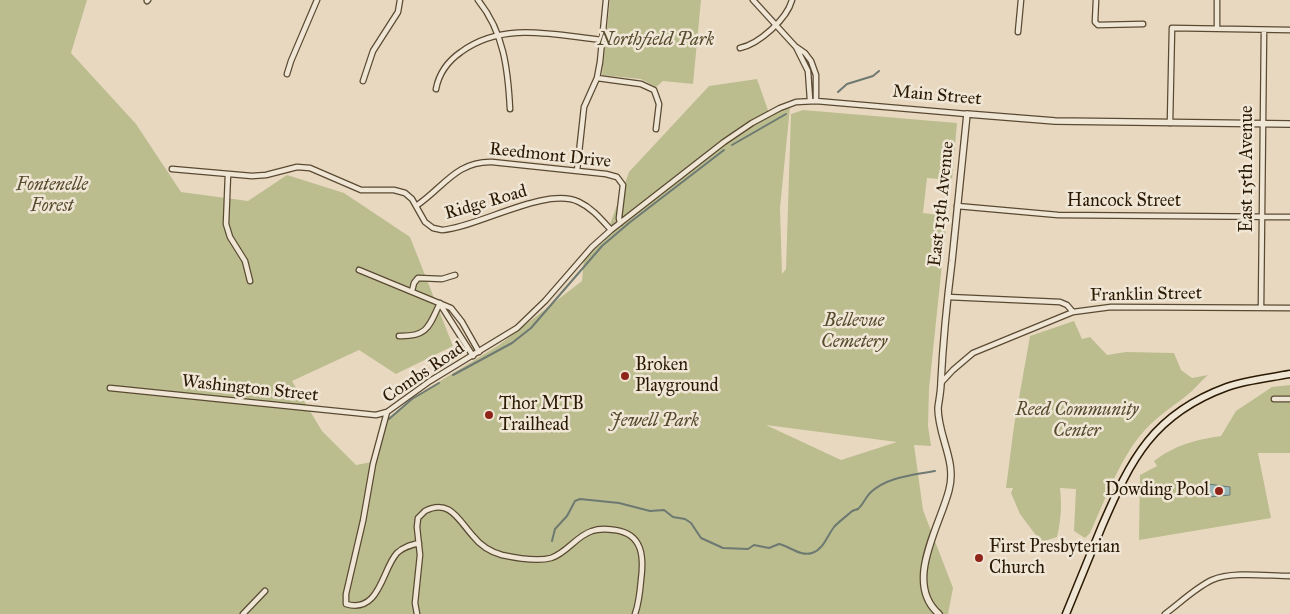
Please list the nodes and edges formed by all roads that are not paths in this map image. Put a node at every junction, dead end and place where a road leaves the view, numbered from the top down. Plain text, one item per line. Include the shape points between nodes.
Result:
1 (317, 0) edge
2 (394, 0) edge
3 (400, 0) edge
4 (478, 0) edge
5 (606, 0) edge
6 (753, 0) edge
7 (792, 0) edge
8 (1021, 0) edge
9 (1096, 0) edge
10 (1217, 0) edge
11 (1142, 24) dead end
12 (775, 25) junction
13 (1217, 28) junction
14 (1264, 30) junction
15 (1290, 30) edge
16 (1018, 32) dead end
17 (498, 34) junction
18 (602, 40) junction
19 (795, 46) junction
20 (740, 48) dead end
21 (287, 74) dead end
22 (597, 78) junction
23 (363, 81) dead end
24 (436, 89) dead end
25 (810, 100) junction
26 (816, 101) junction
27 (510, 109) dead end
28 (967, 114) junction
29 (1170, 122) junction
30 (1262, 123) junction
31 (1290, 124) edge
32 (656, 129) dead end
33 (172, 169) dead end
34 (577, 171) junction
35 (228, 174) junction
36 (416, 206) junction
37 (958, 206) junction
38 (1262, 216) junction
39 (1290, 217) edge
40 (620, 223) junction
41 (611, 230) junction
42 (359, 270) dead end
43 (455, 275) dead end
44 (250, 281) dead end
45 (412, 291) junction
46 (948, 297) junction
47 (440, 303) junction
48 (1261, 308) junction
49 (1290, 308) edge
50 (1073, 312) junction
51 (399, 336) dead end
52 (479, 352) junction
53 (473, 356) junction
54 (1290, 374) edge
55 (941, 383) junction
56 (110, 388) dead end
57 (1274, 399) dead end
58 (1290, 399) edge
59 (387, 412) junction
60 (419, 543) junction
61 (1290, 576) edge
62 (265, 591) dead end
63 (243, 614) edge
64 (417, 614) edge
65 (635, 614) edge
66 (939, 614) edge
67 (1066, 614) edge
68 (1165, 614) edge

1 - 21 street
2 - 3 street
3 - 23 street via 398,12 373,52
4 - 17 street
5 - 18 street
6 - 12 street
7 - 12 street via 787,12
8 - 16 street
9 - 11 street via 1095,22 1098,25
10 - 13 street
12 - 19 street
12 - 20 street via 756,42
13 - 14 street
13 - 29 street via 1172,28
14 - 15 street
14 - 30 street, East 15th Avenue
17 - 18 street via 530,32
17 - 24 street via 472,44 457,55 442,72
17 - 27 street via 507,65
18 - 22 street
19 - 25 street via 808,71
19 - 26 street via 805,53 814,68
22 - 32 street via 641,84 654,90 659,104
22 - 34 street via 584,107
25 - 26 street, Main Street
25 - 40 street, Main Street via 789,105 752,123
26 - 28 street, Main Street
28 - 29 street, Main Street via 1055,121
28 - 37 street, East 13th Avenue
29 - 30 street, Main Street
30 - 31 street, Main Street
30 - 38 street, East 15th Avenue
33 - 35 street, Ridge Road
34 - 36 street, Reedmont Drive via 476,162 459,170
34 - 40 street, Reedmont Drive via 620,179 623,188
35 - 36 street, Ridge Road via 258,176 290,168 310,168 361,190 405,193
35 - 44 street via 226,224 245,261
36 - 41 street, Ridge Road via 428,225 442,230 563,197 585,205
37 - 38 street, Hancock Street via 1058,215
37 - 46 street, East 13th Avenue
38 - 39 street, Hancock Street
38 - 48 street, East 15th Avenue
40 - 41 street, Combs Road
41 - 52 street, Combs Road via 526,320
42 - 45 street
43 - 45 street via 442,279 418,278
45 - 47 street
46 - 50 street, Franklin Street via 1060,302 1068,304
46 - 55 street, East 13th Avenue
47 - 51 street via 420,334
47 - 52 street via 456,313
47 - 53 street
48 - 49 street, Franklin Street
48 - 50 street, Franklin Street via 1111,307
50 - 55 street via 972,353
52 - 53 street, Combs Road
53 - 59 street, Combs Road
54 - 67 main road via 1240,383 1217,391 1186,407 1157,431 1124,477
55 - 66 street, East 13th Avenue via 938,407 951,465 951,480 925,562 923,579 926,597
56 - 59 street, Washington Street via 376,415
57 - 58 street
59 - 60 street, Combs Road via 373,464 346,604 358,605 373,598 397,553
60 - 64 street
60 - 65 street via 418,518 434,508 449,510 481,544 511,557 546,559 560,554 592,531 621,531 635,540 642,556 640,598
61 - 68 street via 1219,578 1205,584
62 - 63 street

